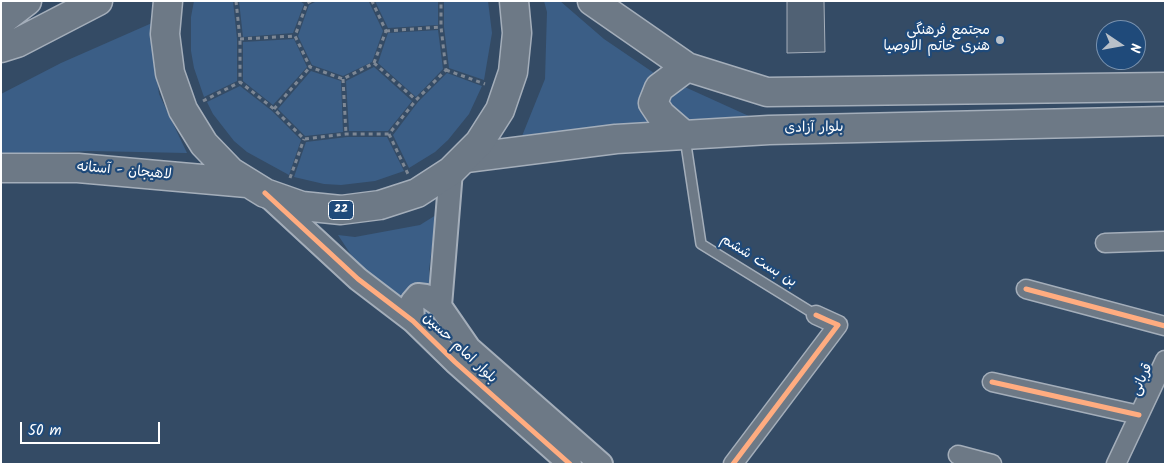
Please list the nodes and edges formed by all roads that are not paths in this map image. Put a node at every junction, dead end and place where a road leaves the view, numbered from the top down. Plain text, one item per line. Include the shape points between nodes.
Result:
1 (27, 1) edge
2 (98, 1) edge
3 (168, 1) edge
4 (514, 1) edge
5 (592, 1) edge
6 (1, 21) edge
7 (1, 48) edge
8 (687, 67) junction
9 (1165, 87) edge
10 (1165, 121) edge
11 (684, 135) junction
12 (458, 165) junction
13 (1, 168) edge
14 (278, 185) junction
15 (1165, 241) edge
16 (1105, 243) dead end
17 (1026, 289) dead end
18 (440, 306) junction
19 (816, 315) joint
20 (413, 322) junction
21 (1165, 326) edge
22 (1165, 360) edge
23 (992, 382) dead end
24 (1139, 415) junction
25 (958, 455) dead end
26 (570, 464) edge
27 (601, 464) edge
28 (733, 464) edge
29 (992, 464) edge
30 (1116, 464) edge

1 - 6 main road
2 - 7 main road
3 - 14 main road, 22 via 166,54 175,92 198,103 192,128 217,158
4 - 12 main road, 22 via 516,53 491,86 490,127
5 - 8 main road
8 - 9 main road via 766,92
8 - 11 main road via 659,88 653,103 661,115
10 - 11 main road, بلوار آزادی via 769,130
11 - 12 main road, بلوار آزادی via 616,139
11 - 19 lane, بن بست ششم via 701,244
12 - 14 main road, 22 via 410,177 380,206 321,209
12 - 18 street, بلوار امام حسین
13 - 14 main road, لاهیجان - آستانه / 22 via 78,168
14 - 20 street, بلوار امام حسین via 358,279
15 - 16 street
17 - 21 street
18 - 20 street via 426,296 418,296 412,302
18 - 27 street, بلوار امام حسین via 469,348
19 - 28 street via 838,325
20 - 26 street, بلوار امام حسین
22 - 24 street, قربانی
23 - 24 street
24 - 30 street, قربانی
25 - 29 street

